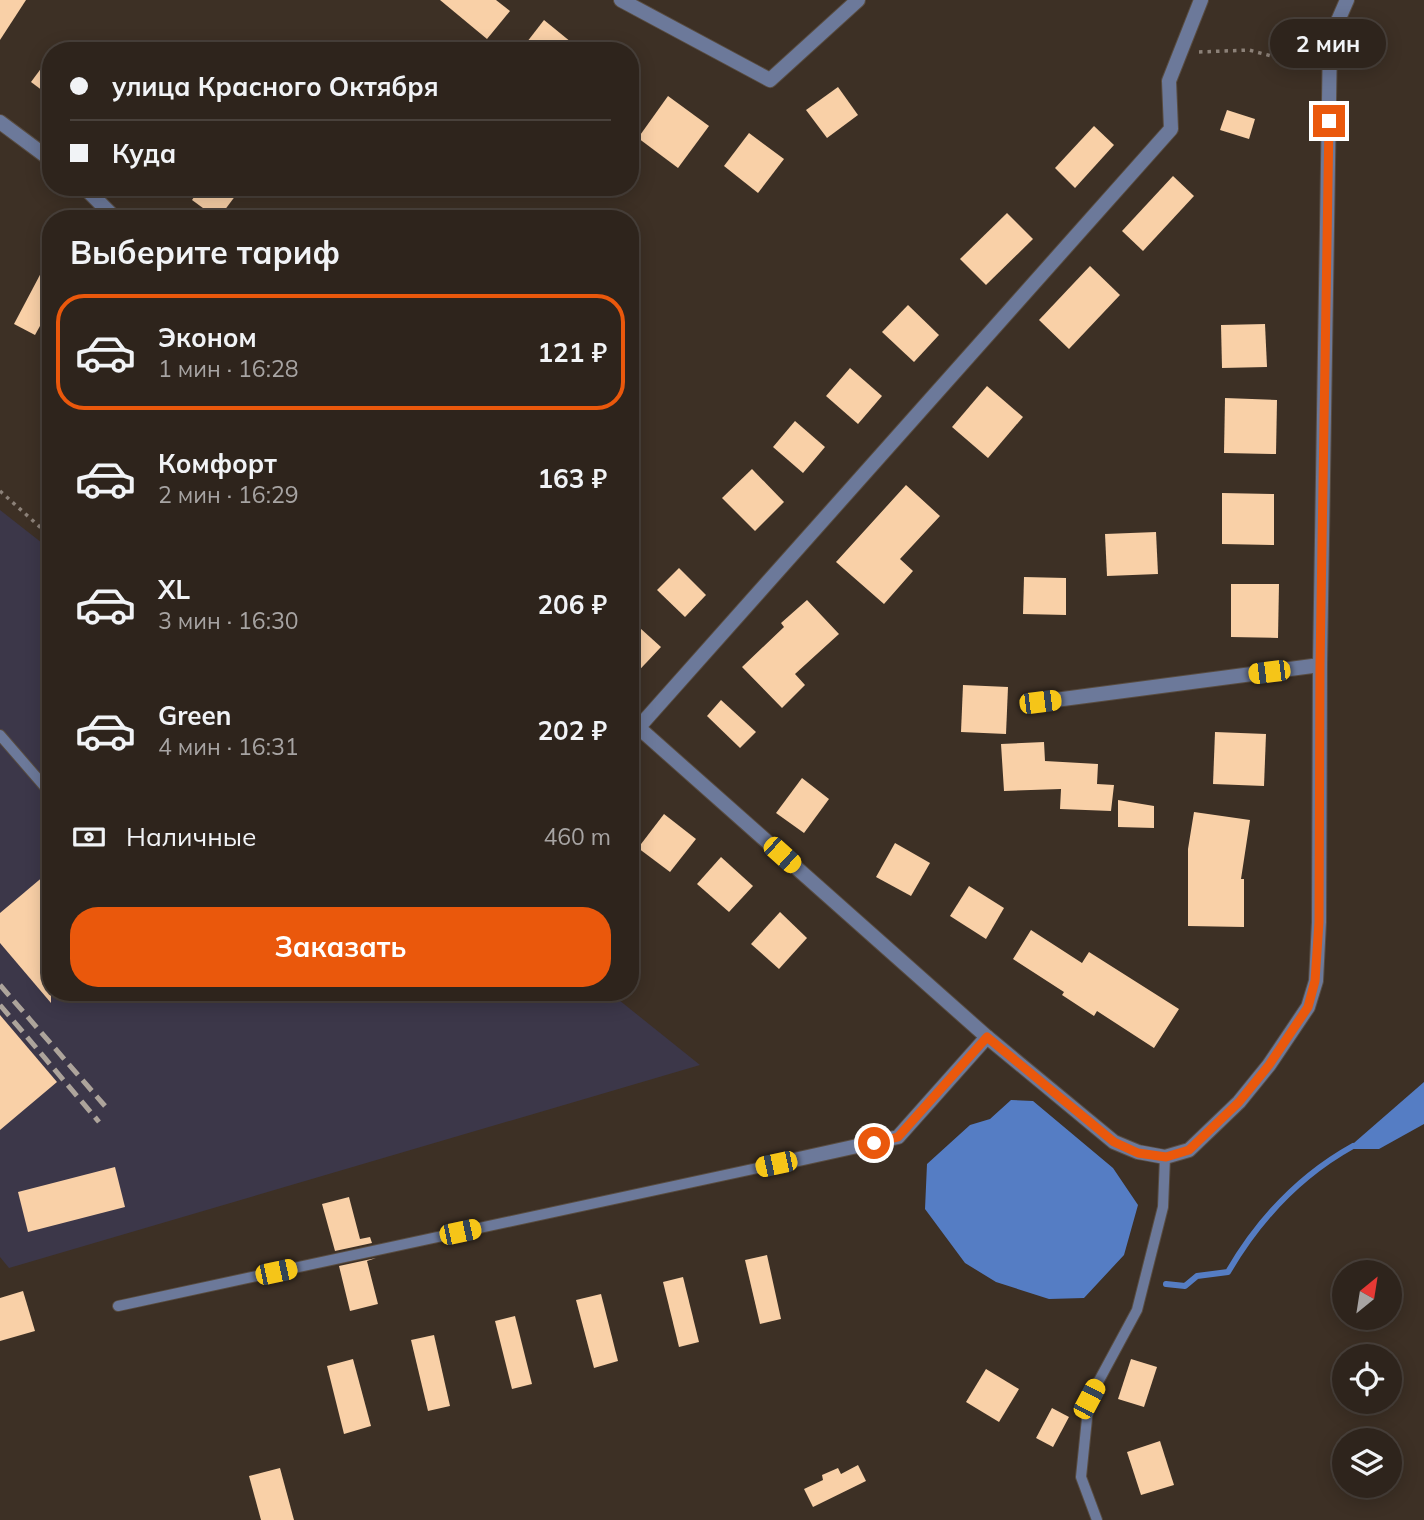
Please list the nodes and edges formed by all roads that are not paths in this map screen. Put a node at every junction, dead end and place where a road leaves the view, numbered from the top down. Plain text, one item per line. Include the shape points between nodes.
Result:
1 (621, 0) edge
2 (858, 0) edge
3 (1201, 0) edge
4 (1346, 0) edge
5 (0, 122) edge
6 (42, 152) edge
7 (93, 196) edge
8 (107, 210) edge
9 (1320, 665) junction
10 (1040, 702) dead end
11 (639, 718) edge
12 (639, 728) edge
13 (0, 735) edge
14 (42, 784) edge
15 (987, 1037) junction
16 (1166, 1157) junction
17 (776, 1164) joint
18 (118, 1306) dead end
19 (1097, 1520) edge

1 - 2 street via 770,80
3 - 11 street via 1169,81 1171,129
4 - 9 street via 1330,39
5 - 6 street
7 - 8 street
9 - 10 street
9 - 16 street via 1319,922 1315,981 1308,1007 1239,1102 1189,1150
12 - 15 street
13 - 14 lane
15 - 16 street via 1114,1142 1138,1153
15 - 17 street via 898,1137
16 - 19 lane via 1163,1207 1138,1310 1089,1399 1081,1477
17 - 18 lane

